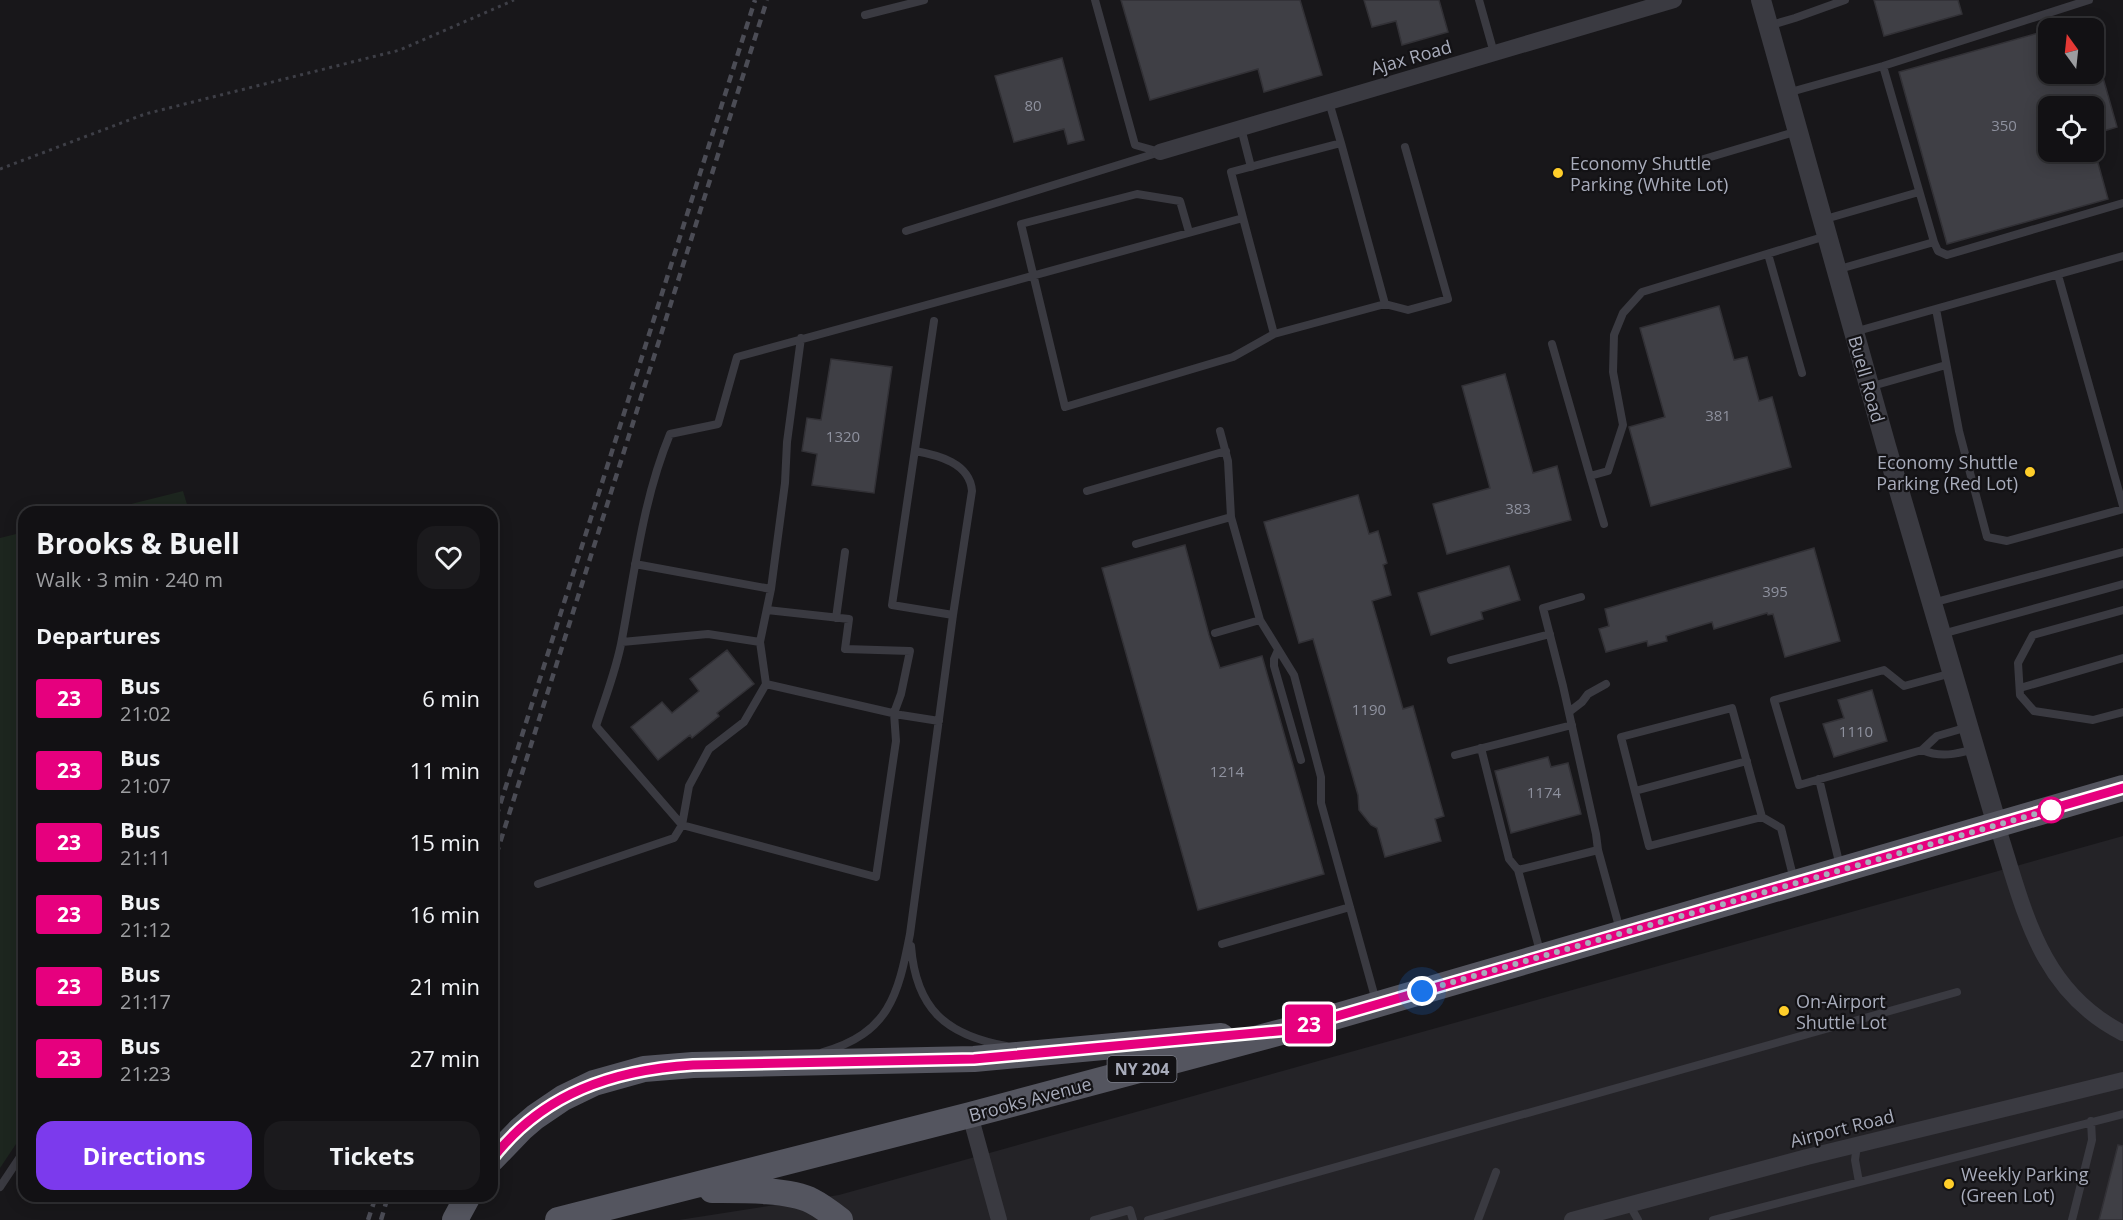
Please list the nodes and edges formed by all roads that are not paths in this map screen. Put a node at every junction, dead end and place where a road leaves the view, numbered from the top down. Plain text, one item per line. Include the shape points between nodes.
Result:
1 (924, 0) edge
2 (1095, 0) edge
3 (1479, 0) edge
4 (1674, 0) edge
5 (1761, 0) edge
6 (1845, 0) edge
7 (2089, 0) edge
8 (865, 15) dead end
9 (1768, 26) junction
10 (1494, 53) junction
11 (1883, 66) junction
12 (1787, 93) junction
13 (1329, 102) junction
14 (1241, 128) junction
15 (1798, 131) junction
16 (1341, 143) junction
17 (1405, 147) dead end
18 (1160, 152) junction
19 (1698, 160) dead end
20 (1251, 167) junction
21 (1919, 192) junction
22 (2123, 203) edge
23 (1243, 218) junction
24 (1825, 228) junction
25 (906, 231) dead end
26 (1189, 232) junction
27 (1934, 242) junction
28 (1768, 254) junction
29 (2123, 256) edge
30 (1836, 270) junction
31 (2058, 274) junction
32 (1033, 275) junction
33 (1385, 304) junction
34 (1936, 309) junction
35 (934, 321) dead end
36 (1854, 332) junction
37 (1274, 334) junction
38 (801, 338) junction
39 (1552, 344) dead end
40 (1946, 365) junction
41 (1802, 374) dead end
42 (1869, 387) junction
43 (1220, 431) dead end
44 (1226, 451) junction
45 (915, 452) junction
46 (1590, 476) junction
47 (1087, 491) dead end
48 (2123, 507) edge
49 (1232, 517) junction
50 (1604, 524) dead end
51 (1136, 544) dead end
52 (845, 552) dead end
53 (2123, 552) edge
54 (635, 564) junction
55 (2123, 584) edge
56 (771, 589) junction
57 (1581, 597) dead end
58 (1932, 603) junction
59 (767, 610) junction
60 (2123, 610) edge
61 (953, 615) junction
62 (836, 618) junction
63 (1260, 620) junction
64 (1215, 633) dead end
65 (1550, 634) junction
66 (1941, 634) junction
67 (622, 642) junction
68 (760, 642) junction
69 (1278, 650) junction
70 (2123, 658) edge
71 (1451, 660) dead end
72 (1953, 673) junction
73 (766, 684) junction
74 (1606, 684) dead end
75 (2020, 688) junction
76 (1569, 712) junction
77 (2123, 712) edge
78 (894, 713) junction
79 (939, 721) junction
80 (1572, 725) junction
81 (1968, 727) junction
82 (1481, 748) junction
83 (1975, 749) junction
84 (1922, 750) junction
85 (1455, 756) dead end
86 (1301, 760) dead end
87 (1747, 761) junction
88 (1819, 779) junction
89 (2123, 788) edge
90 (1635, 791) junction
91 (1762, 818) junction
92 (682, 825) junction
93 (1997, 825) junction
94 (1598, 850) junction
95 (1518, 870) junction
96 (1841, 870) junction
97 (1795, 883) junction
98 (537, 884) dead end
99 (1350, 907) junction
100 (910, 934) junction
101 (1621, 934) junction
102 (1222, 944) dead end
103 (1541, 957) junction
104 (1957, 992) dead end
105 (1377, 1005) junction
106 (1289, 1030) junction
107 (2123, 1033) edge
108 (1062, 1050) junction
109 (769, 1064) junction
110 (2123, 1080) edge
111 (2123, 1114) edge
112 (970, 1115) junction
113 (2091, 1121) junction
114 (1857, 1145) junction
115 (498, 1153) edge
116 (18, 1160) edge
117 (1496, 1172) dead end
118 (1859, 1182) junction
119 (0, 1187) edge
120 (658, 1195) junction
121 (465, 1202) edge
122 (1629, 1204) junction
123 (455, 1220) edge
124 (558, 1220) edge
125 (840, 1220) edge
126 (999, 1220) edge
127 (1094, 1220) edge
128 (1133, 1220) edge
129 (1148, 1220) edge
130 (1478, 1220) edge
131 (1572, 1220) edge
132 (1638, 1220) edge
133 (1713, 1220) edge
134 (2072, 1220) edge

1 - 8 lane
2 - 18 lane via 1135,145
3 - 10 lane
4 - 10 street, Ajax Road
5 - 9 street, Buell Road
6 - 9 lane
7 - 11 lane
9 - 12 street, Buell Road
10 - 13 street, Ajax Road
11 - 12 lane
11 - 21 lane
12 - 15 street, Buell Road
13 - 14 street, Ajax Road
13 - 16 lane
14 - 18 street, Ajax Road
14 - 20 lane
15 - 19 lane
15 - 24 street, Buell Road
16 - 20 lane
16 - 33 lane
17 - 33 lane via 1448,299 1408,310
18 - 25 lane
20 - 23 lane via 1231,172
21 - 24 lane
21 - 27 lane
22 - 27 lane via 1947,255 1938,252
23 - 26 lane
23 - 37 lane
24 - 28 lane
24 - 30 street, Buell Road
26 - 32 lane
26 - 32 lane via 1180,201 1137,194 1021,224
27 - 30 lane
28 - 41 lane
28 - 46 lane via 1642,292 1623,313 1614,335 1613,372 1623,425 1608,471
29 - 31 lane
30 - 36 street, Buell Road
31 - 34 lane
31 - 48 lane
32 - 37 lane via 1065,407 1233,357
32 - 38 lane
33 - 37 lane
34 - 36 lane
34 - 40 lane
35 - 45 lane
36 - 42 street, Buell Road
38 - 54 lane via 737,357 718,424 670,434 660,457
38 - 56 lane
39 - 46 lane
40 - 42 lane
40 - 48 lane via 1987,537 2007,542
42 - 58 street, Buell Road
43 - 44 lane
44 - 47 lane
44 - 49 lane
45 - 61 lane via 955,464 972,482
45 - 61 lane via 892,604
46 - 50 lane
49 - 51 lane
49 - 63 lane
52 - 62 lane
53 - 58 lane
54 - 56 lane
54 - 67 lane
55 - 66 lane
56 - 59 lane
57 - 65 lane via 1543,608
58 - 66 street, Buell Road
59 - 62 lane
59 - 68 lane
60 - 75 lane via 2033,635 2018,663
61 - 79 lane
62 - 78 lane via 849,619 845,649 910,651
63 - 64 lane
63 - 69 lane
65 - 71 lane
65 - 76 lane
66 - 72 street, Buell Road
67 - 68 lane via 708,634
67 - 92 lane via 596,726
68 - 73 lane
69 - 86 lane via 1274,666
69 - 99 lane via 1296,684 1321,777 1321,802
70 - 75 lane
72 - 81 street, Buell Road
72 - 88 lane via 1904,686 1884,670 1774,700 1799,785
73 - 78 lane
73 - 92 lane via 744,722 709,749 689,786
74 - 76 lane
75 - 77 lane via 2020,694 2034,711 2093,720
76 - 80 lane
78 - 79 lane
78 - 92 lane via 896,741 876,877
79 - 100 lane
80 - 82 lane
80 - 94 lane
81 - 83 street, Buell Road
81 - 84 lane via 1936,736
82 - 85 lane
82 - 95 lane via 1509,860
83 - 84 lane via 1950,755
83 - 93 street, Buell Road
84 - 88 lane
87 - 90 lane
87 - 90 lane via 1732,708 1632,734 1621,737
87 - 91 lane
88 - 96 lane
89 - 93 main road, Brooks Avenue / NY 204
90 - 91 lane via 1649,846
91 - 97 lane via 1781,828
92 - 98 lane via 674,838
93 - 96 main road, Brooks Avenue / NY 204
93 - 107 street via 2043,957 2076,999
94 - 95 lane
94 - 101 lane
95 - 103 lane
96 - 97 main road, Brooks Avenue / NY 204
97 - 101 main road, Brooks Avenue / NY 204
99 - 102 lane
99 - 105 lane
100 - 108 lane via 921,992 946,1023 970,1037 995,1044
100 - 109 lane via 897,988 888,1008 870,1030 832,1050
101 - 103 main road, Brooks Avenue / NY 204
103 - 105 main road, Brooks Avenue / NY 204
104 - 129 lane
105 - 106 main road, Brooks Avenue / NY 204
106 - 108 main road
106 - 112 main road, Brooks Avenue / NY 204
108 - 109 main road via 954,1060
109 - 115 main road via 660,1067 610,1078 549,1107
110 - 114 street, Airport Road
111 - 113 lane
112 - 120 main road, Brooks Avenue / NY 204
112 - 126 street
113 - 118 lane
113 - 134 lane via 2092,1140
114 - 118 lane
114 - 122 street, Airport Road
116 - 119 lane
117 - 130 lane
118 - 133 lane
120 - 124 main road, Brooks Avenue / NY 204
120 - 125 main road via 721,1190 779,1194 810,1200
121 - 123 main road
122 - 131 street, Airport Road
122 - 132 lane
127 - 128 lane via 1130,1210

